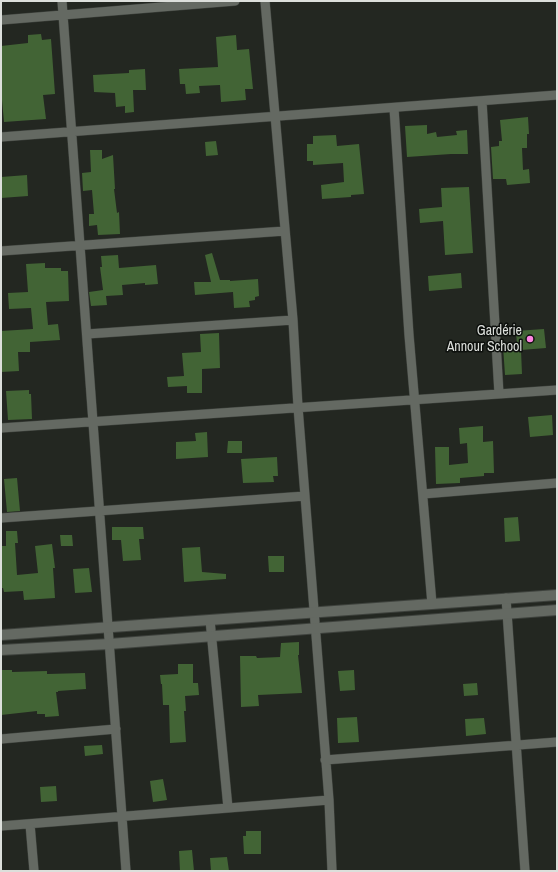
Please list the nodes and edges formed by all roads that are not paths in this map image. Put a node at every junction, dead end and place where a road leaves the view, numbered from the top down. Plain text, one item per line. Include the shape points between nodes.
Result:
1 (62, 1) edge
2 (235, 1) edge
3 (264, 1) edge
4 (63, 15) junction
5 (1, 20) edge
6 (557, 95) edge
7 (482, 101) junction
8 (394, 108) junction
9 (274, 117) junction
10 (72, 132) junction
11 (1, 137) edge
12 (285, 231) junction
13 (80, 246) junction
14 (1, 251) edge
15 (293, 320) junction
16 (87, 334) junction
17 (557, 390) edge
18 (499, 394) junction
19 (415, 400) junction
20 (298, 408) junction
21 (93, 421) junction
22 (1, 428) edge
23 (557, 483) edge
24 (423, 494) junction
25 (305, 496) junction
26 (100, 511) junction
27 (1, 518) edge
28 (557, 595) edge
29 (506, 598) junction
30 (432, 604) junction
31 (557, 610) edge
32 (314, 612) junction
33 (507, 614) junction
34 (210, 620) junction
35 (108, 627) junction
36 (316, 628) junction
37 (1, 635) edge
38 (212, 636) junction
39 (109, 644) junction
40 (1, 650) edge
41 (116, 729) junction
42 (1, 739) edge
43 (557, 742) edge
44 (516, 745) junction
45 (326, 760) junction
46 (329, 800) junction
47 (228, 808) junction
48 (122, 817) junction
49 (30, 824) junction
50 (1, 826) edge
51 (34, 871) edge
52 (126, 871) edge
53 (332, 871) edge
54 (525, 871) edge

1 - 4 street
2 - 4 street
3 - 9 street
4 - 5 street
4 - 10 street
6 - 7 street
7 - 8 street
7 - 18 street
8 - 9 street
8 - 19 street
9 - 10 street
9 - 12 street
10 - 11 street
10 - 13 street
12 - 13 street
12 - 15 street
13 - 14 street
13 - 16 street
15 - 16 street
15 - 20 street
16 - 21 street
17 - 18 street
18 - 19 street
19 - 20 street
19 - 24 street
20 - 21 street
20 - 25 street
21 - 22 street
21 - 26 street
23 - 24 street
24 - 30 street
25 - 26 street
25 - 32 street
26 - 27 street
26 - 35 street
28 - 29 street
29 - 30 street
29 - 33 street
30 - 32 street
31 - 33 street
32 - 34 street
32 - 36 street
33 - 36 street
33 - 44 street
34 - 35 street
34 - 38 street
35 - 37 street
35 - 39 street
36 - 38 street
36 - 45 street
38 - 39 street
38 - 47 street
39 - 40 street
39 - 41 street
41 - 42 street
41 - 48 street
43 - 44 street
44 - 45 street
44 - 54 street
45 - 46 street
46 - 47 street
46 - 53 street
47 - 48 street
48 - 49 street
48 - 52 street
49 - 50 street
49 - 51 street

